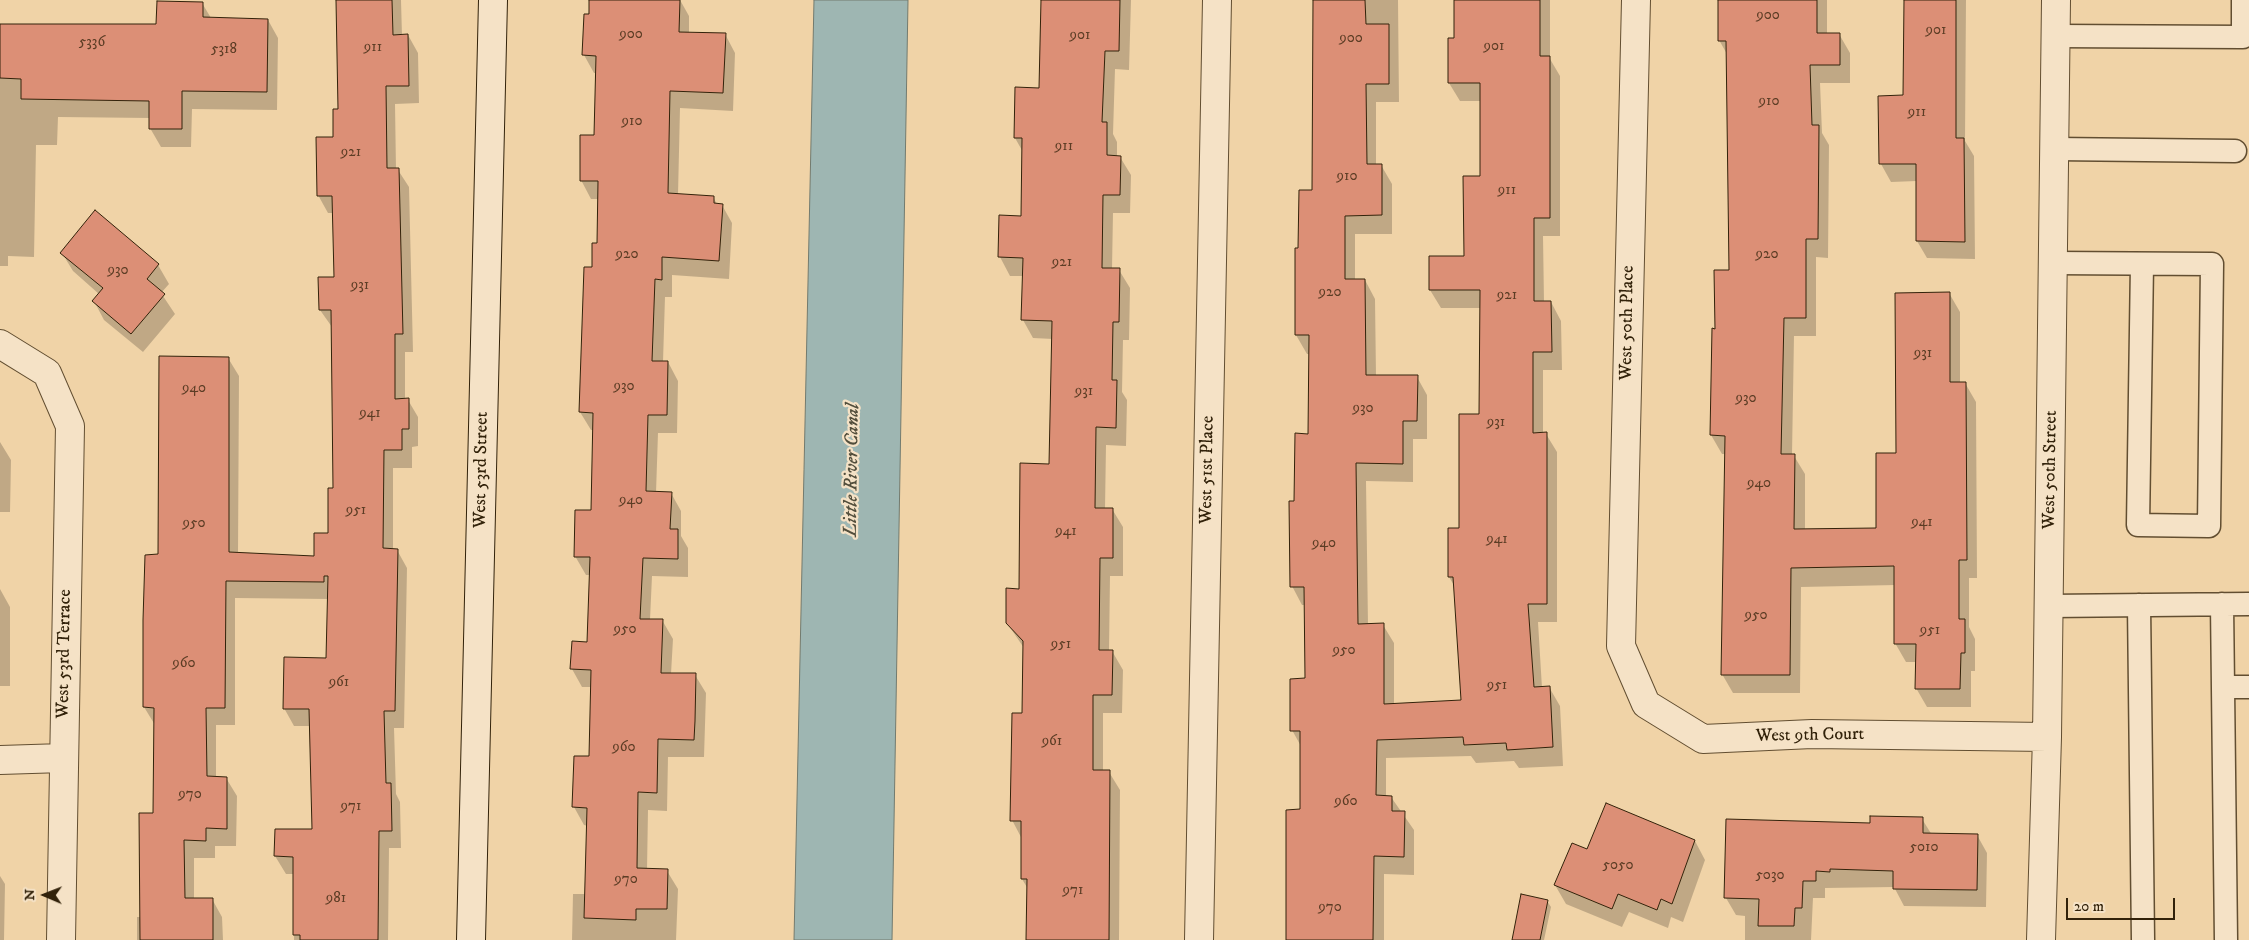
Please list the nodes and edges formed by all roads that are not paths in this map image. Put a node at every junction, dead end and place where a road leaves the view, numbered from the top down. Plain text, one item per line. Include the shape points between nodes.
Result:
1 (493, 0) edge
2 (1217, 0) edge
3 (1636, 0) edge
4 (2056, 0) edge
5 (2243, 0) edge
6 (2056, 36) junction
7 (2055, 149) junction
8 (2235, 151) dead end
9 (2053, 263) junction
10 (2142, 264) junction
11 (0, 344) edge
12 (2222, 604) junction
13 (2249, 604) edge
14 (2139, 605) junction
15 (2049, 606) junction
16 (1621, 646) joint
17 (2223, 687) junction
18 (2249, 687) edge
19 (2047, 737) junction
20 (64, 758) junction
21 (0, 760) edge
22 (61, 940) edge
23 (471, 940) edge
24 (1199, 940) edge
25 (2041, 940) edge
26 (2143, 940) edge
27 (2226, 940) edge

1 - 23 street, West 53rd Street
2 - 24 street, West 51st Place
3 - 16 street, West 50th Place
4 - 6 street, West 50th Street
5 - 6 lane via 2243,37
6 - 7 street, West 50th Street
7 - 8 lane
7 - 9 street, West 50th Street
9 - 10 lane
9 - 15 street, West 50th Street
10 - 10 lane via 2138,525 2209,526 2212,264
11 - 20 street, West 53rd Terrace via 47,373 70,426
12 - 13 lane
12 - 14 lane
12 - 17 lane
14 - 15 lane
14 - 26 lane
15 - 19 street, West 50th Street
16 - 19 street, West 9th Court via 1646,704 1703,739 1812,734
17 - 18 lane
17 - 27 lane
19 - 25 street, West 50th Street
20 - 21 street
20 - 22 street, West 53rd Terrace

